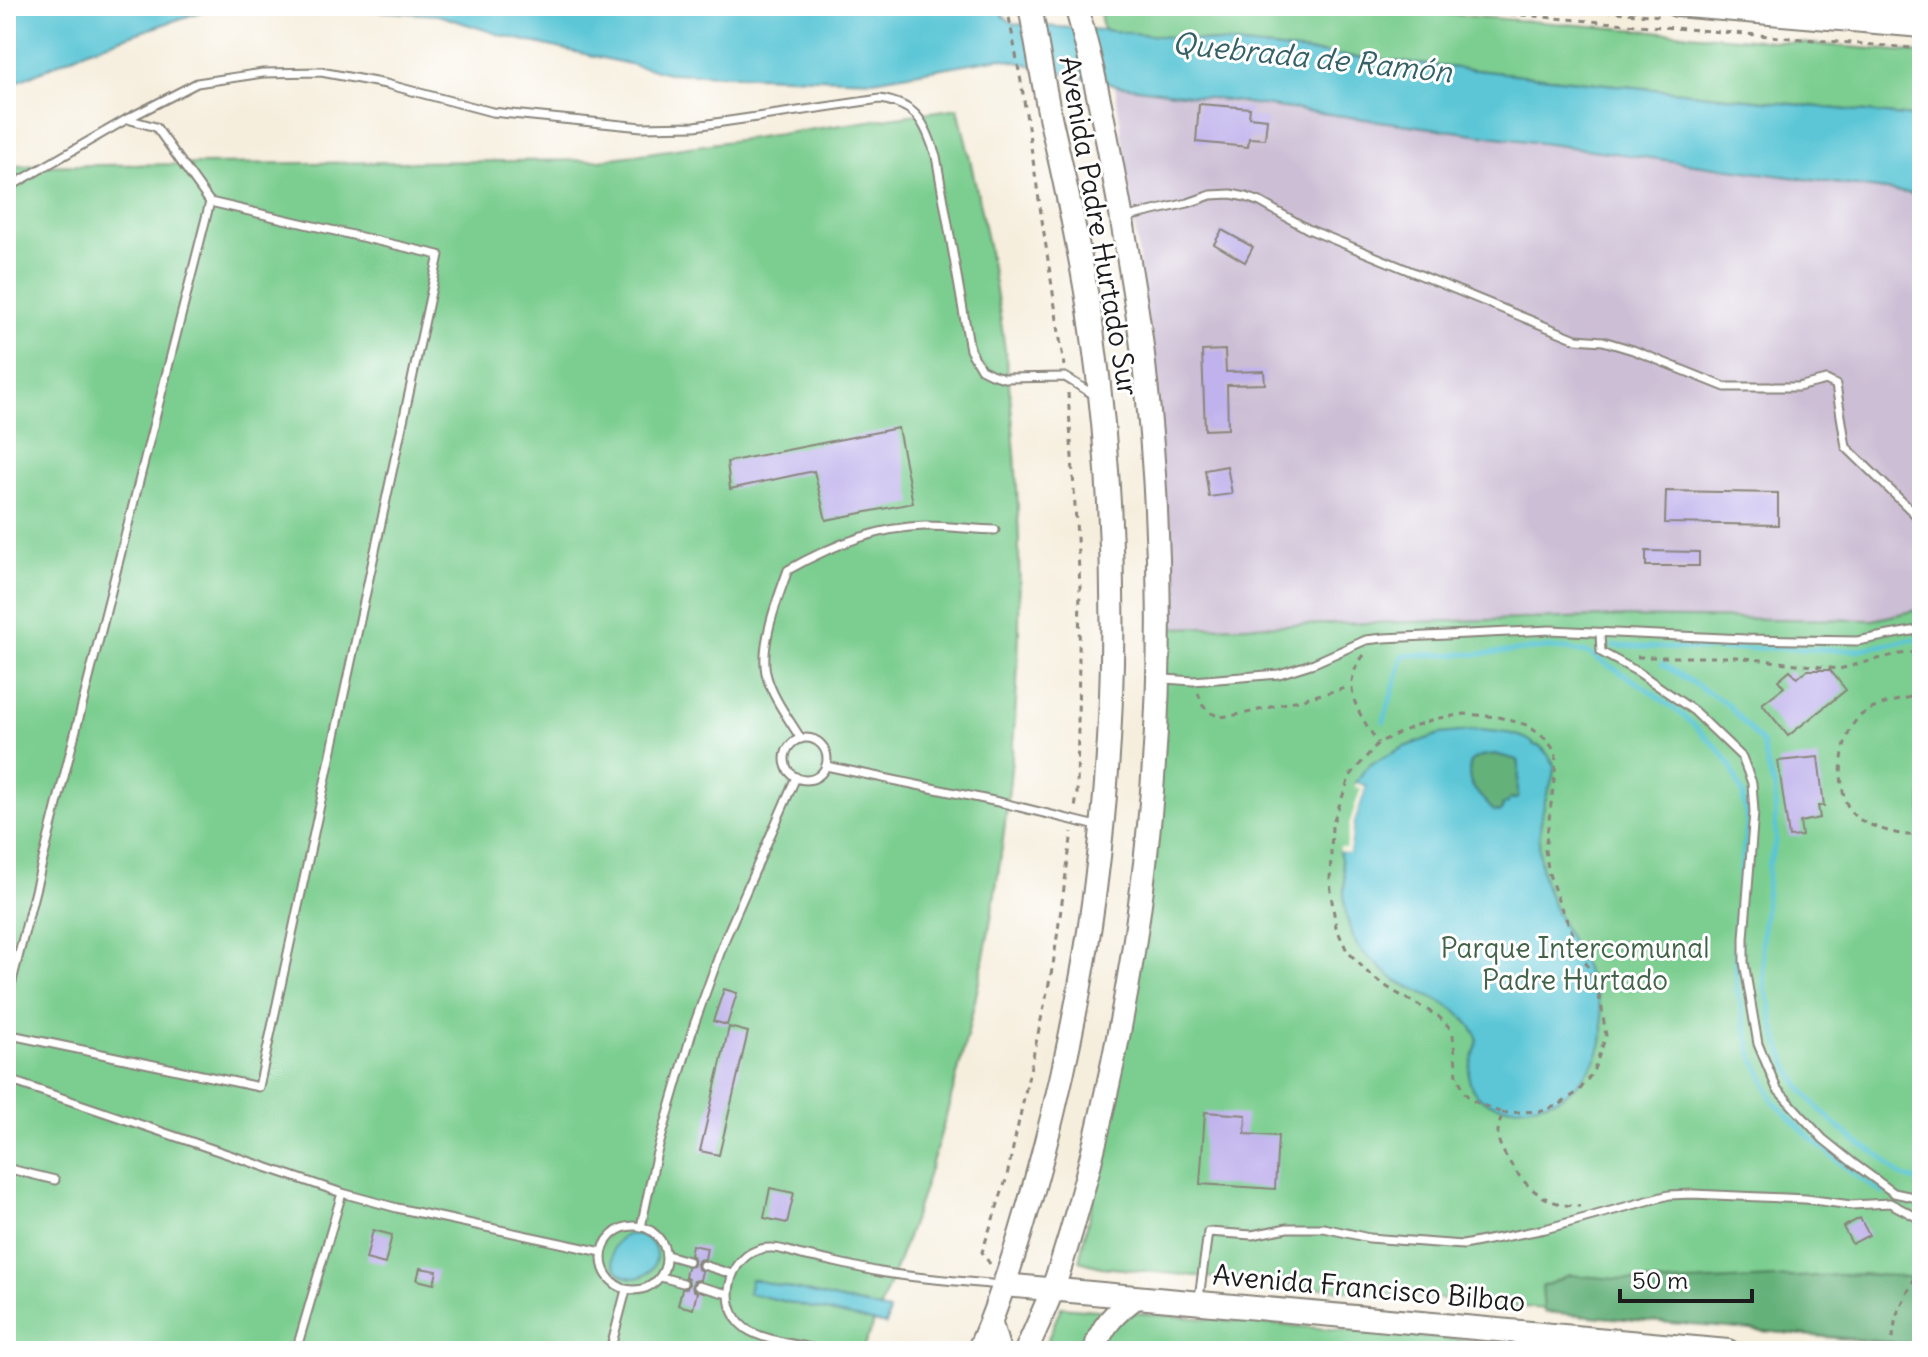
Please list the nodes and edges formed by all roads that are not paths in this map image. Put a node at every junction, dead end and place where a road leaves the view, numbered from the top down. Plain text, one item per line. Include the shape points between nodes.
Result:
1 (1022, 6) edge
2 (1676, 6) edge
3 (1078, 10) edge
4 (1922, 27) edge
5 (127, 119) junction
6 (6, 189) edge
7 (210, 202) junction
8 (1121, 219) junction
9 (1101, 399) junction
10 (1922, 521) edge
11 (995, 530) dead end
12 (1922, 629) edge
13 (1600, 633) junction
14 (1159, 670) junction
15 (801, 739) junction
16 (826, 766) junction
17 (796, 777) junction
18 (1103, 828) junction
19 (6, 1005) edge
20 (6, 1034) edge
21 (6, 1079) edge
22 (6, 1168) edge
23 (55, 1180) dead end
24 (342, 1193) junction
25 (1922, 1199) edge
26 (1922, 1220) edge
27 (641, 1227) junction
28 (602, 1252) junction
29 (667, 1255) junction
30 (688, 1261) dead end
31 (703, 1265) dead end
32 (732, 1274) junction
33 (661, 1277) junction
34 (683, 1283) dead end
35 (1004, 1285) junction
36 (698, 1286) dead end
37 (1052, 1288) junction
38 (626, 1290) junction
39 (728, 1294) junction
40 (1135, 1298) junction
41 (1199, 1304) junction
42 (991, 1324) junction
43 (1552, 1343) edge
44 (1580, 1344) edge
45 (296, 1351) edge
46 (610, 1351) edge
47 (827, 1351) edge
48 (978, 1351) edge
49 (999, 1351) edge
50 (1026, 1351) edge
51 (1095, 1351) edge
52 (1728, 1351) edge

1 - 9 main road, Avenida Padre Hurtado Sur via 1081,258
2 - 4 main road
3 - 8 main road, Avenida Padre Hurtado Sur via 1102,106
5 - 6 lane
5 - 7 lane via 156,127
5 - 9 lane via 197,83 263,73 321,72 492,112 642,127 695,126 880,99 898,102 918,117 936,156 970,350 981,369 1004,378 1065,377
7 - 19 lane
7 - 20 lane via 439,255 259,1087
8 - 10 lane via 1211,195 1246,197 1308,229 1576,339 1633,350 1725,387 1798,387 1826,380 1836,385 1846,447
8 - 14 main road, Avenida Padre Hurtado Sur via 1152,439
9 - 18 main road, Avenida Padre Hurtado Sur via 1113,613
11 - 15 lane via 924,526 866,534 788,570 764,661 771,687
12 - 13 lane via 1857,641
13 - 14 lane via 1550,630 1366,640 1279,674 1193,681 1165,679
13 - 25 lane via 1601,652 1694,711 1742,757 1752,783 1754,812 1744,962 1758,1044 1777,1089 1853,1163 1894,1193
14 - 37 main road, Avenida Padre Hurtado Sur via 1150,824 1129,980 1090,1161
15 - 16 lane via 819,743 827,753
15 - 17 lane via 785,756
16 - 17 lane via 814,779
16 - 18 lane
17 - 27 lane via 725,939 694,1025
18 - 35 main road, Avenida Padre Hurtado Sur via 1069,1043 1039,1171
21 - 24 lane
22 - 23 lane
24 - 28 lane
24 - 45 lane
26 - 41 lane via 1890,1203 1692,1194 1669,1195 1463,1245 1369,1238 1324,1228 1252,1235 1208,1232
27 - 28 lane via 612,1234
27 - 29 lane via 659,1237
28 - 38 lane via 609,1280
29 - 30 lane
29 - 33 lane
31 - 32 lane
32 - 35 lane via 745,1258 772,1248 882,1272
32 - 39 lane
33 - 34 lane
33 - 38 lane via 646,1289
35 - 37 main road, Avenida Francisco Bilbao
35 - 42 main road, Avenida Padre Hurtado Sur
36 - 39 lane
37 - 40 main road, Avenida Francisco Bilbao
37 - 50 main road, Avenida Padre Hurtado Sur
38 - 46 lane
39 - 47 lane via 733,1314 747,1329
40 - 41 main road, Avenida Francisco Bilbao
40 - 51 main road via 1101,1332
41 - 43 main road, Avenida Francisco Bilbao via 1375,1318
42 - 48 main road, Avenida Padre Hurtado Sur
42 - 49 main road
43 - 44 main road, Avenida Francisco Bilbao
44 - 52 main road, Avenida Francisco Bilbao

